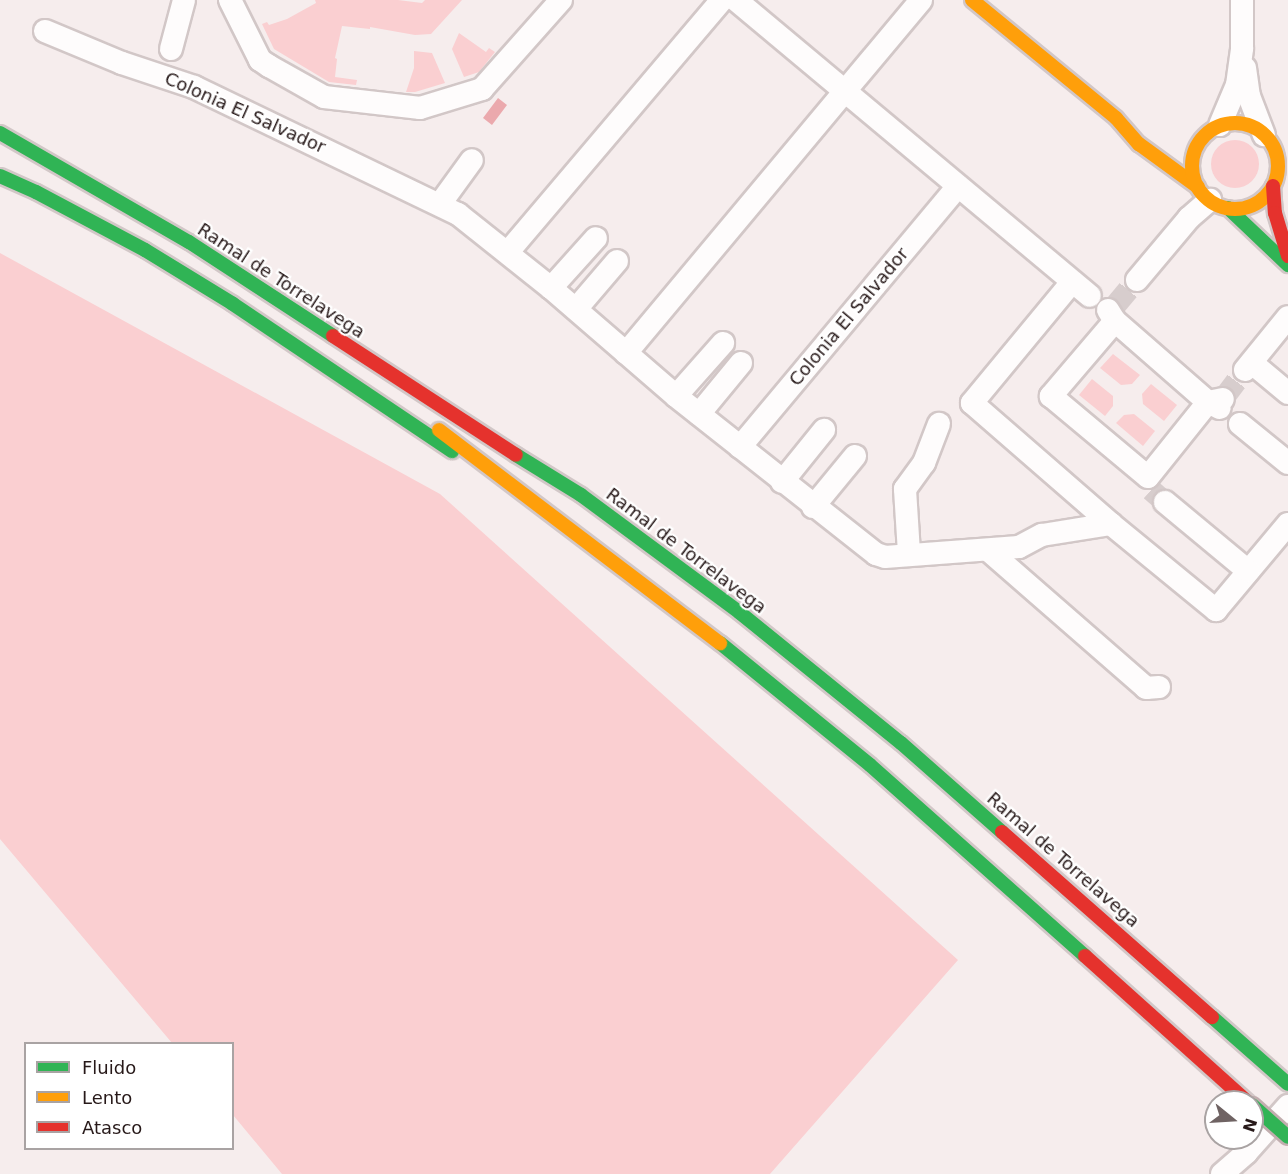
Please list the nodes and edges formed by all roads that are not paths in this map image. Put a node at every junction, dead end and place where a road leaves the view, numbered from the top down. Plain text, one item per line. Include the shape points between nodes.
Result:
1 (184, 0) edge
2 (230, 0) edge
3 (561, 0) edge
4 (722, 0) edge
5 (736, 0) edge
6 (921, 0) edge
7 (972, 0) edge
8 (1242, 0) edge
9 (45, 31) dead end
10 (1242, 48) junction
11 (171, 49) dead end
12 (843, 91) junction
13 (0, 117) edge
14 (1116, 118) junction
15 (1211, 132) junction
16 (0, 133) edge
17 (1152, 135) dead end
18 (1264, 135) junction
19 (1182, 138) dead end
20 (472, 160) dead end
21 (0, 176) edge
22 (52, 184) dead end
23 (958, 186) junction
24 (1272, 186) junction
25 (1212, 199) junction
26 (440, 204) junction
27 (596, 237) dead end
28 (508, 252) junction
29 (1288, 256) edge
30 (618, 261) dead end
31 (1288, 265) edge
32 (1137, 280) tunnel mouth
33 (1072, 282) junction
34 (551, 288) junction
35 (576, 309) junction
36 (1107, 309) junction
37 (1288, 317) edge
38 (723, 343) dead end
39 (626, 353) junction
40 (741, 363) dead end
41 (1288, 393) edge
42 (676, 396) junction
43 (699, 414) junction
44 (939, 424) dead end
45 (1240, 424) dead end
46 (824, 430) dead end
47 (740, 447) junction
48 (855, 456) dead end
49 (1288, 463) edge
50 (782, 482) junction
51 (1153, 492) tunnel mouth
52 (581, 495) junction
53 (813, 507) junction
54 (1111, 524) junction
55 (1288, 524) edge
56 (988, 550) junction
57 (909, 553) junction
58 (1248, 571) junction
59 (716, 639) junction
60 (1159, 687) dead end
61 (1288, 1084) edge
62 (1235, 1090) edge
63 (1288, 1106) edge
64 (1264, 1116) edge
65 (1288, 1137) edge
66 (1222, 1174) edge

1 - 11 street
2 - 3 street via 260,60 324,98 420,108 482,89
4 - 28 street
5 - 12 street
6 - 12 street
7 - 14 highway
8 - 10 street
9 - 26 street, Colonia El Salvador via 194,87
10 - 15 street via 1237,86
10 - 18 street via 1249,96
12 - 23 street
12 - 39 street
13 - 52 highway via 204,237 519,444
14 - 17 highway
14 - 25 highway via 1139,144
15 - 18 highway via 1248,125
15 - 19 highway
15 - 25 highway via 1197,147 1192,168
16 - 52 highway, Ramal de Torrelavega via 189,242
18 - 24 highway via 1277,159
20 - 26 street
21 - 59 highway via 78,213 234,304 395,411
22 - 59 highway, Ramal de Torrelavega via 130,228 346,366 469,452
23 - 33 street
23 - 47 street, Colonia El Salvador
24 - 25 highway via 1254,204
24 - 29 highway via 1275,213
25 - 31 highway
25 - 32 street via 1189,218
26 - 28 street, Colonia El Salvador
27 - 34 street
28 - 34 street, Colonia El Salvador
30 - 35 street
33 - 36 street
33 - 54 street via 972,403
34 - 35 street, Colonia El Salvador
35 - 39 street, Colonia El Salvador
36 - 36 street via 1051,396 1148,477 1217,403
37 - 41 street via 1249,366
38 - 42 street
39 - 42 street, Colonia El Salvador
40 - 43 street
42 - 43 street, Colonia El Salvador
43 - 47 street, Colonia El Salvador
44 - 57 street via 924,464 905,489
45 - 49 street
46 - 50 street
47 - 50 street, Colonia El Salvador
48 - 53 street
50 - 53 street, Colonia El Salvador
51 - 58 street
52 - 61 highway, Ramal de Torrelavega via 739,612 901,743
53 - 57 street, Colonia El Salvador via 867,550 885,556
54 - 56 street, Colonia El Salvador via 1042,535 1019,547
54 - 58 street via 1216,610
55 - 58 street
56 - 57 street, Colonia El Salvador
56 - 60 street via 1146,688
59 - 62 highway, Ramal de Torrelavega via 870,765
63 - 66 street
64 - 65 highway, bridge

